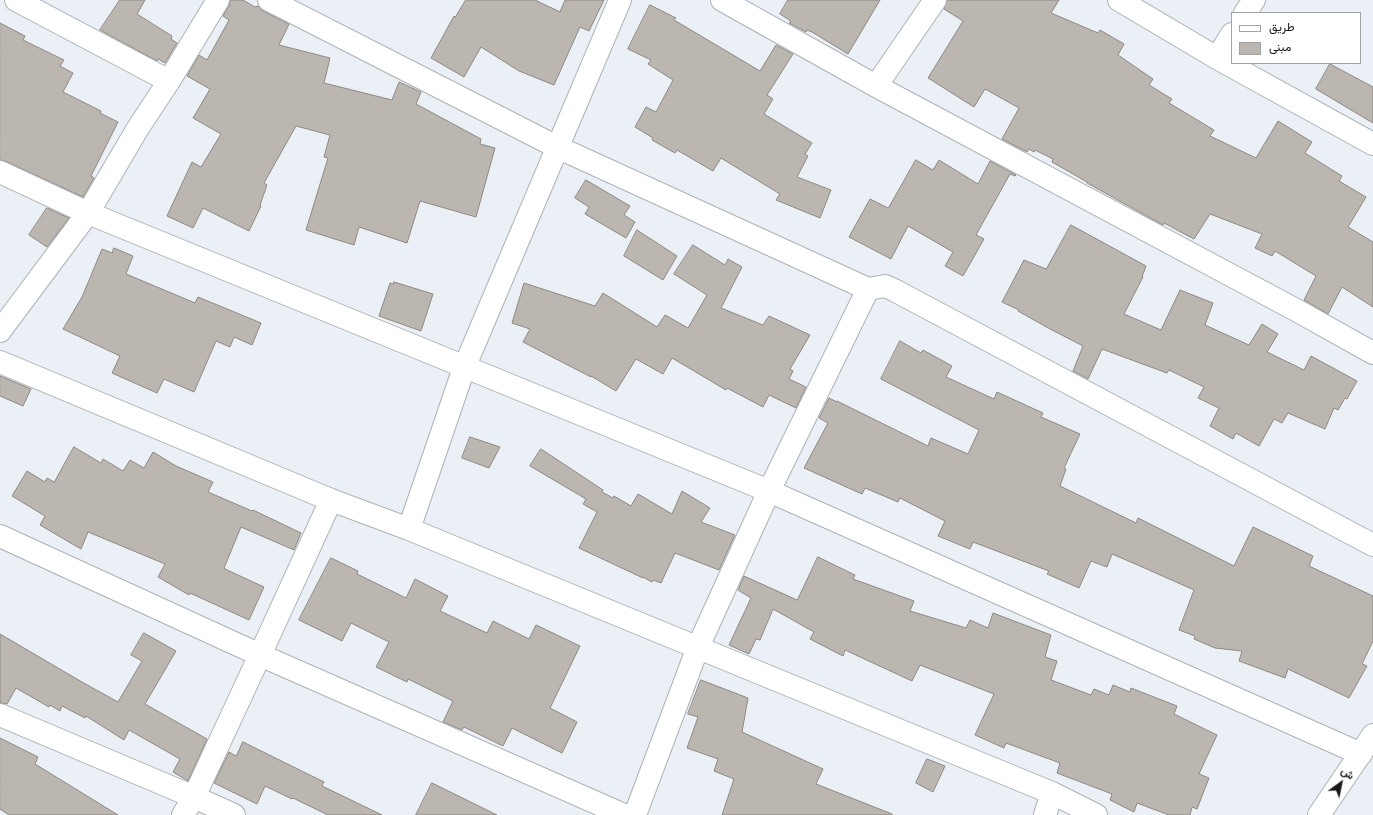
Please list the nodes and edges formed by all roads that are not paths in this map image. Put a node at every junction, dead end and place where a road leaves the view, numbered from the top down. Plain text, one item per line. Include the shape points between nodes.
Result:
1 (16, 0) edge
2 (218, 0) edge
3 (269, 0) edge
4 (620, 0) edge
5 (722, 0) edge
6 (935, 0) edge
7 (1119, 0) edge
8 (1254, 0) edge
9 (1246, 12) edge
10 (1231, 36) edge
11 (1217, 58) junction
12 (169, 81) junction
13 (876, 86) junction
14 (1373, 144) edge
15 (557, 147) junction
16 (0, 172) edge
17 (88, 214) junction
18 (868, 289) junction
19 (0, 331) edge
20 (1373, 353) edge
21 (0, 362) edge
22 (464, 368) junction
23 (768, 491) junction
24 (331, 500) junction
25 (409, 529) junction
26 (0, 536) edge
27 (1373, 545) edge
28 (698, 647) junction
29 (260, 656) junction
30 (0, 715) edge
31 (1373, 735) edge
32 (1361, 754) junction
33 (1052, 793) junction
34 (194, 797) junction
35 (183, 815) edge
36 (234, 815) edge
37 (624, 815) edge
38 (635, 815) edge
39 (1045, 815) edge
40 (1096, 815) edge
41 (1319, 815) edge

1 - 12 street
2 - 12 street
3 - 15 street
4 - 15 street
5 - 13 street
6 - 13 street
7 - 11 street
8 - 9 street
10 - 11 street
11 - 14 street
12 - 17 street via 138,128
13 - 20 street
15 - 18 street
15 - 22 street
16 - 17 street
17 - 19 street
17 - 22 street
18 - 23 street
18 - 27 street via 885,286 894,290
21 - 24 street
22 - 23 street
22 - 25 street
23 - 28 street
23 - 32 street
24 - 25 street
24 - 29 street
25 - 28 street
26 - 29 street
28 - 33 street
28 - 38 street
29 - 34 street
29 - 37 street
30 - 34 street
31 - 32 street
32 - 41 street
33 - 39 street
33 - 40 street
34 - 35 street
34 - 36 street

